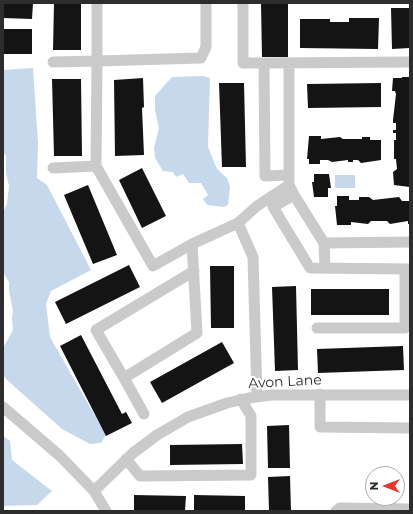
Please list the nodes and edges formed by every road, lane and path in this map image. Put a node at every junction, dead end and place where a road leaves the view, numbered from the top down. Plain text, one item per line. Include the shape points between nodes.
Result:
1 (97, 3) edge
2 (206, 3) edge
3 (243, 3) edge
4 (97, 61) junction
5 (53, 62) dead end
6 (410, 62) edge
7 (264, 63) junction
8 (288, 63) junction
9 (96, 166) junction
10 (53, 168) dead end
11 (291, 185) junction
12 (238, 223) junction
13 (410, 242) edge
14 (324, 243) junction
15 (192, 244) junction
16 (325, 268) junction
17 (407, 269) edge
18 (194, 271) junction
19 (317, 328) dead end
20 (124, 378) junction
21 (320, 394) junction
22 (410, 395) edge
23 (257, 397) junction
24 (241, 400) junction
25 (3, 407) edge
26 (144, 414) dead end
27 (410, 428) edge
28 (126, 459) junction
29 (94, 491) junction
30 (410, 509) edge
31 (106, 511) edge
32 (336, 511) edge

1 - 4 street
2 - 4 street via 206,47 201,58
3 - 7 street via 243,63
4 - 5 street
4 - 9 street
6 - 8 street
7 - 8 street
7 - 11 street via 265,176
8 - 11 street
9 - 10 street
9 - 15 street via 153,266
11 - 12 street via 257,206
11 - 14 street
11 - 16 street via 273,207 310,268
12 - 15 street
12 - 23 street via 253,256
13 - 14 street
14 - 16 street
15 - 18 street
16 - 17 street
17 - 19 street via 405,328
18 - 20 street via 197,333
18 - 20 street via 96,330
20 - 26 street
21 - 22 street, Avon Lane
21 - 23 street, Avon Lane
21 - 27 street via 320,427
23 - 24 street, Avon Lane
24 - 28 street, Avon Lane via 177,422
24 - 28 street via 251,416 251,475 140,476
25 - 29 street via 60,456
28 - 29 street, Avon Lane
29 - 31 street
30 - 32 street via 340,508

